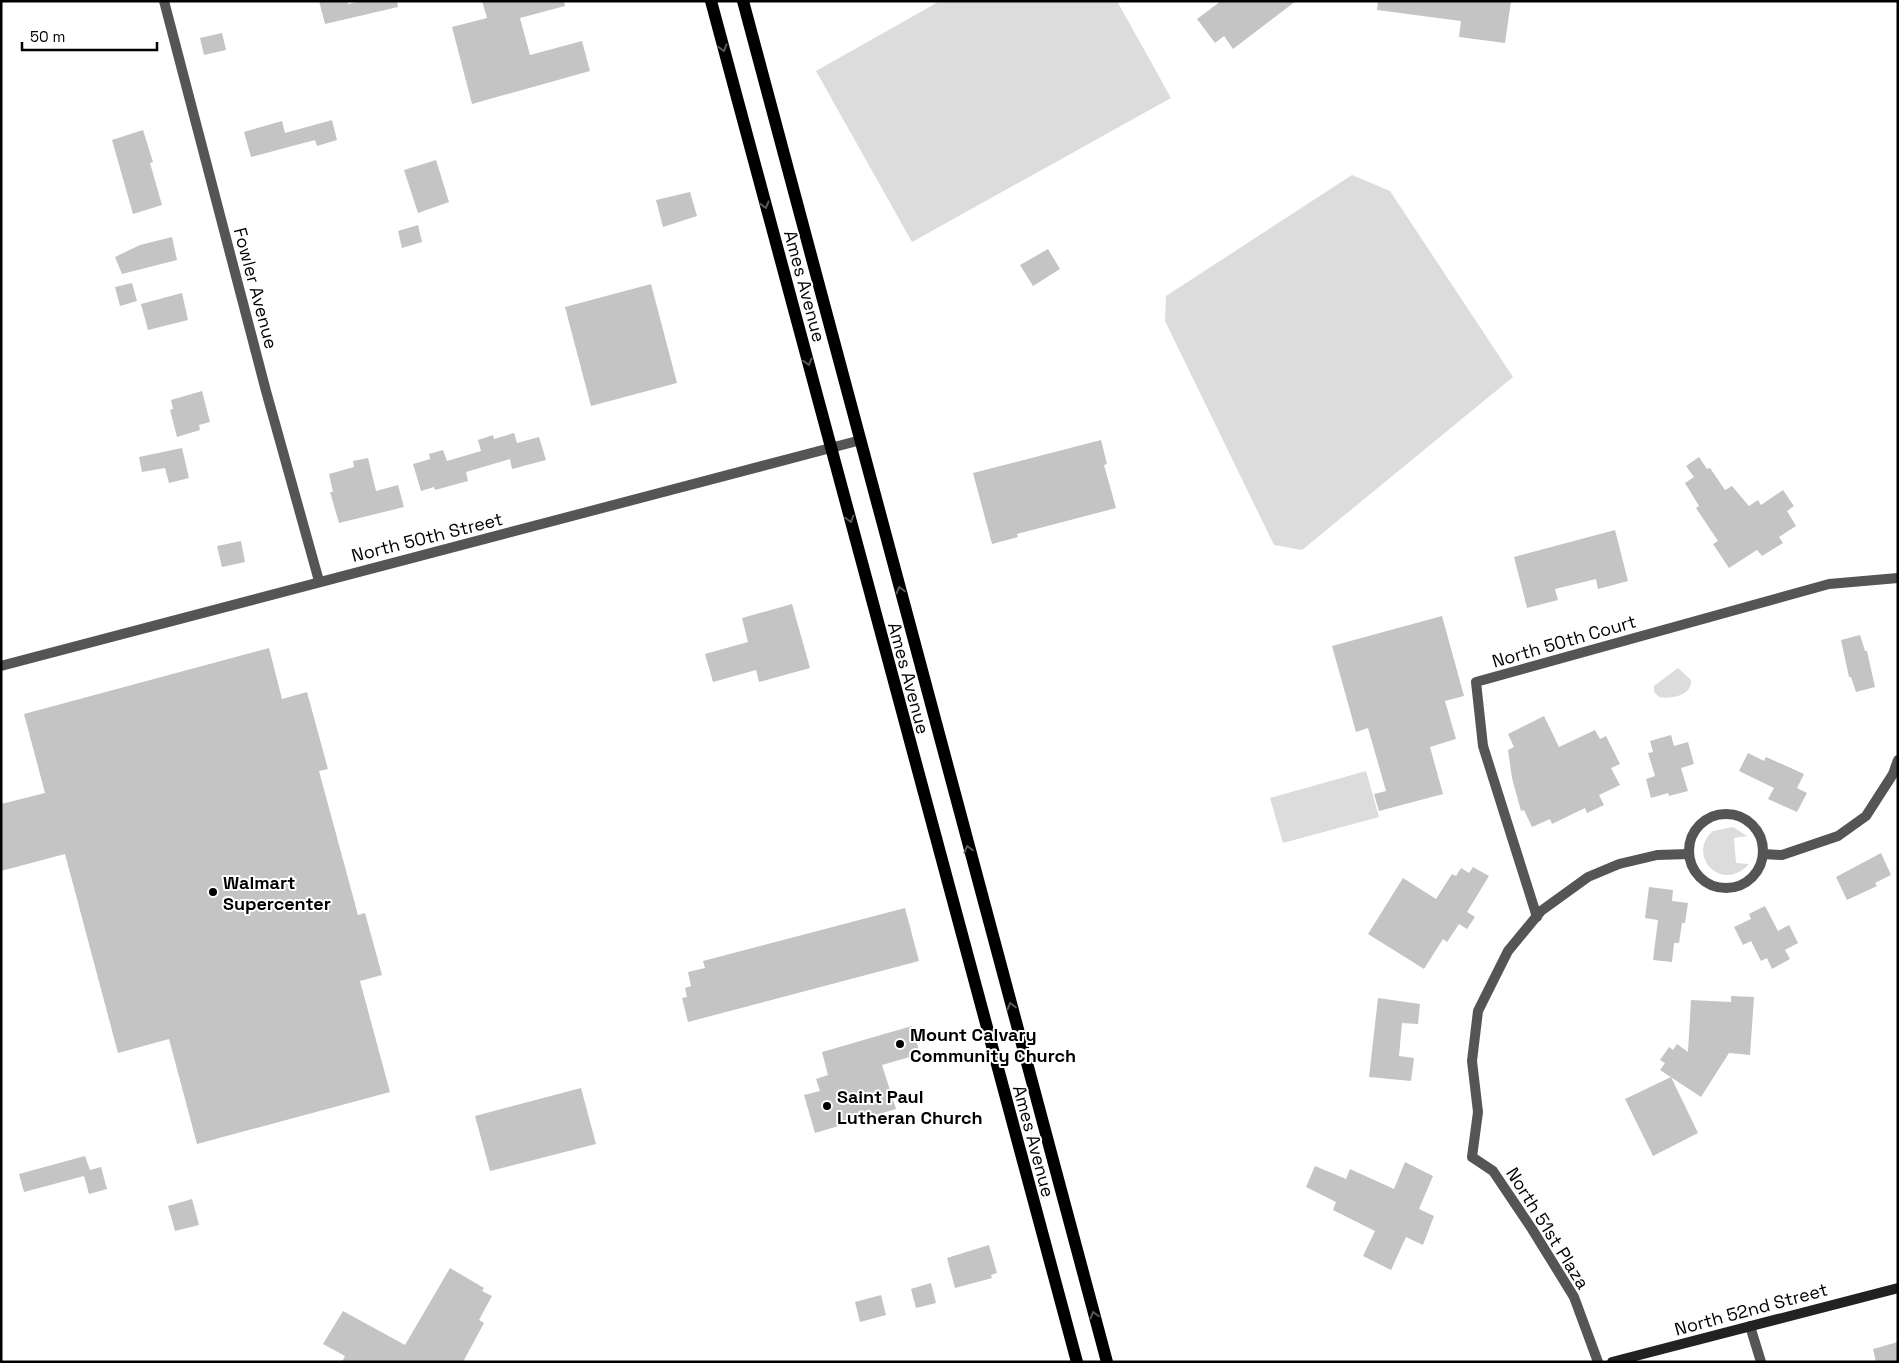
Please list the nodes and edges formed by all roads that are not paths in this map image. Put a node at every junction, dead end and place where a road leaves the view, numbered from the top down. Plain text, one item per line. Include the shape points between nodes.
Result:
1 (164, 1) edge
2 (711, 1) edge
3 (743, 1) edge
4 (861, 440) junction
5 (831, 447) junction
6 (1898, 578) edge
7 (319, 581) junction
8 (1, 666) edge
9 (1898, 760) edge
10 (1689, 854) junction
11 (1763, 854) junction
12 (1537, 917) junction
13 (1898, 1288) edge
14 (1750, 1326) junction
15 (1077, 1362) edge
16 (1107, 1362) edge
17 (1598, 1362) edge
18 (1612, 1362) edge
19 (1761, 1362) edge

1 - 7 street, Fowler Avenue
2 -> 5 main road, Ames Avenue
3 - 4 main road, Ames Avenue
4 - 5 street, North 50th Street
16 -> 4 main road, Ames Avenue via 941,750
5 - 7 street, North 50th Street
5 -> 15 main road, Ames Avenue via 895,695
6 - 12 street, North 50th Court via 1829,584 1476,682 1483,746
7 - 8 street, North 50th Street
9 - 11 street via 1893,774 1866,816 1838,836 1782,855
10 - 11 street via 1698,875 1710,884 1729,888 1750,880 1758,871
10 - 11 street via 1690,841 1701,824 1717,815 1730,814 1752,824 1760,835
10 - 12 street, North 51st Plaza via 1657,855 1588,877
12 - 17 street, North 51st Plaza via 1508,951 1478,1011 1472,1061 1478,1112 1472,1157 1493,1171 1574,1297
13 - 14 main road, North 52nd Street
14 - 18 main road, North 52nd Street
14 - 19 street

